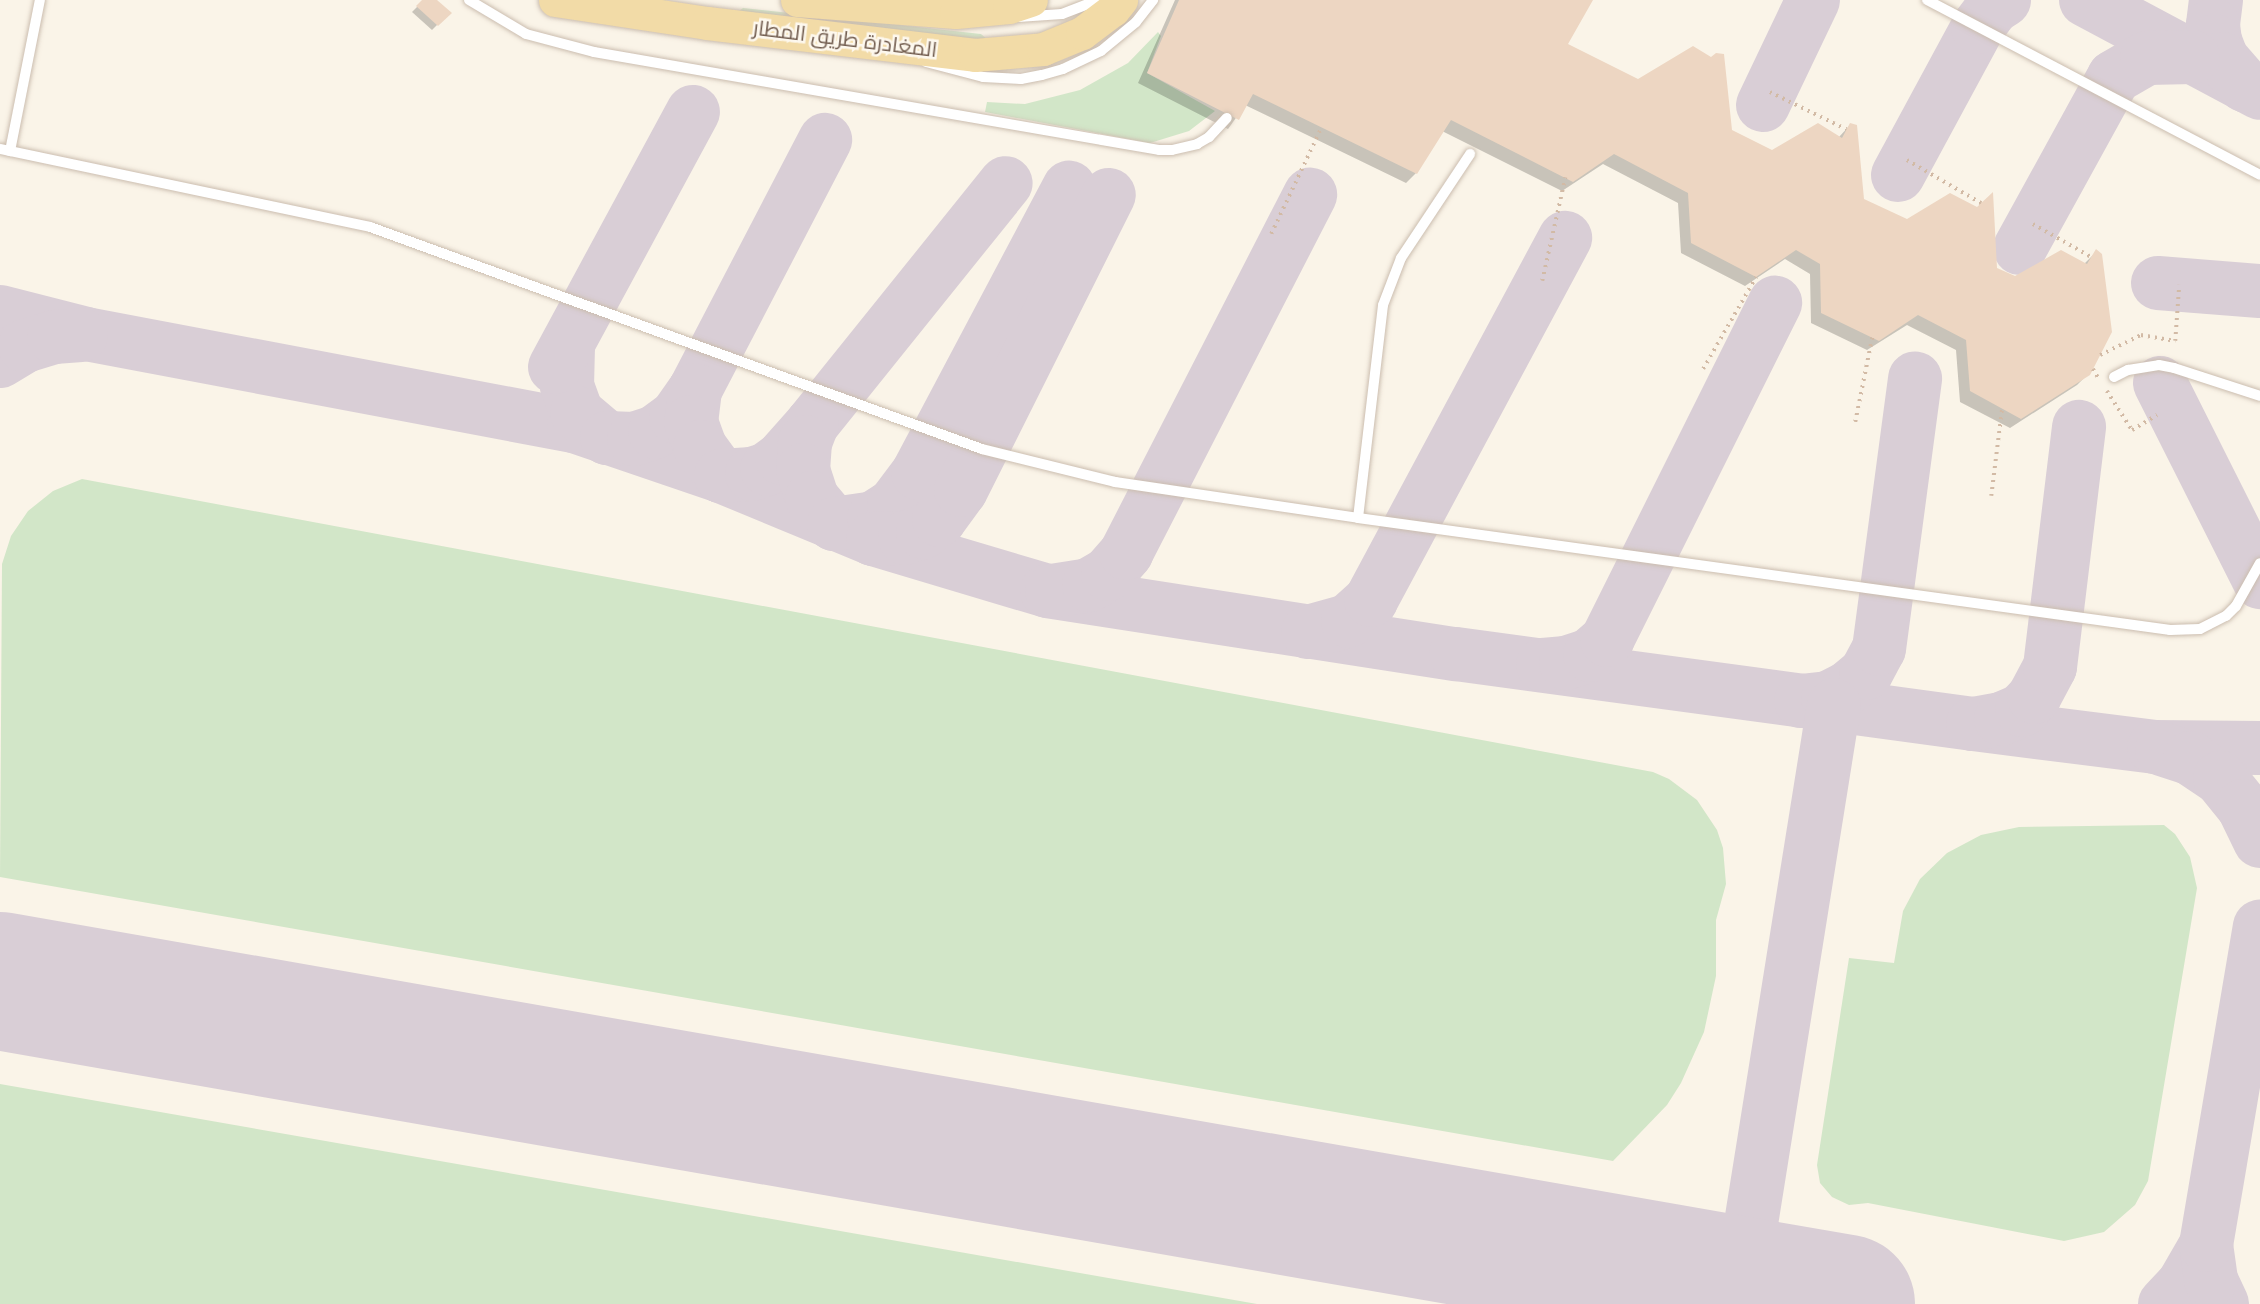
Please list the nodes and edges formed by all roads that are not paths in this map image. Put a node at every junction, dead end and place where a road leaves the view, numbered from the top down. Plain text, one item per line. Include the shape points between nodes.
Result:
1 (40, 0) edge
2 (469, 0) edge
3 (555, 0) edge
4 (797, 0) edge
5 (1031, 0) edge
6 (1098, 0) edge
7 (1121, 0) edge
8 (1153, 0) edge
9 (1927, 0) edge
10 (903, 5) edge
11 (956, 12) junction
12 (979, 66) junction
13 (1227, 118) dead end
14 (5, 150) edge
15 (1470, 154) dead end
16 (2260, 175) edge
17 (2114, 377) dead end
18 (2260, 396) edge
19 (1358, 518) junction
20 (2260, 563) edge

1 - 14 lane
2 - 13 lane via 526,34 594,52 1159,150 1197,144
3 - 12 main road, المغادرة طريق المطار via 893,45
4 - 10 main road
5 - 11 main road
6 - 11 lane via 1045,17
7 - 12 main road, المغادرة طريق المطار via 1082,33
8 - 12 lane via 1118,38 1063,69 1021,79
9 - 16 lane
10 - 11 main road
14 - 19 lane via 370,227 1026,461 1115,482
15 - 19 lane via 1401,258 1383,305
17 - 18 lane via 2159,366
19 - 20 lane via 2171,630 2200,629 2226,616

